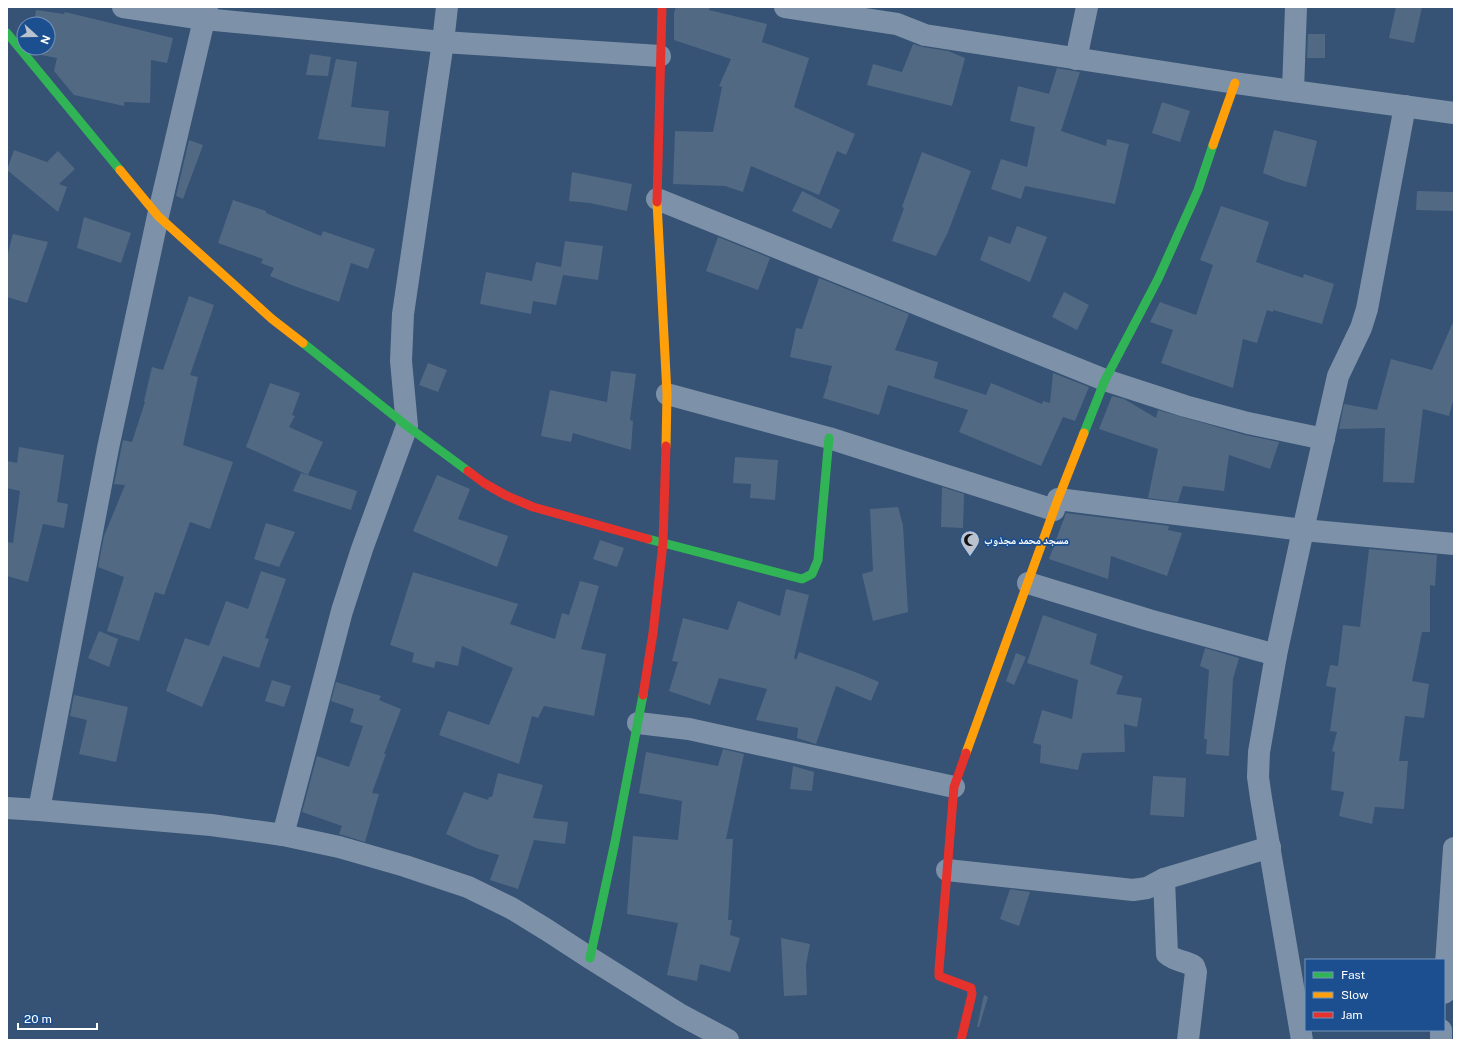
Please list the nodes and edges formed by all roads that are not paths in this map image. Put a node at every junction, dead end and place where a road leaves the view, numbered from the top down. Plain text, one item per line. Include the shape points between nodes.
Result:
1 (123, 7) edge
2 (447, 7) edge
3 (662, 7) edge
4 (784, 7) edge
5 (1087, 7) edge
6 (1296, 7) edge
7 (205, 13) edge
8 (898, 16) edge
9 (7, 33) edge
10 (443, 42) junction
11 (660, 56) junction
12 (1076, 59) junction
13 (1235, 83) junction
14 (1293, 90) junction
15 (1405, 106) junction
16 (1454, 113) edge
17 (657, 198) junction
18 (158, 216) junction
19 (1105, 380) junction
20 (667, 394) junction
21 (407, 426) junction
22 (829, 438) junction
23 (1324, 438) junction
24 (1056, 505) junction
25 (1303, 530) junction
26 (663, 544) junction
27 (1454, 544) edge
28 (1028, 583) junction
29 (1276, 655) junction
30 (638, 723) junction
31 (954, 787) junction
32 (7, 808) edge
33 (39, 810) junction
34 (283, 835) junction
35 (1270, 847) junction
36 (1454, 848) edge
37 (947, 870) junction
38 (1164, 879) junction
39 (590, 958) junction
40 (1445, 978) edge
41 (728, 1040) edge
42 (961, 1040) edge
43 (1188, 1040) edge
44 (1302, 1040) edge

1 - 7 street
2 - 10 street
3 - 11 street
4 - 8 street
5 - 12 street
6 - 14 street
7 - 10 street
7 - 18 street
8 - 12 street via 925,35
9 - 18 street
10 - 11 street
10 - 21 street via 403,314 401,361
11 - 17 street
12 - 13 street
13 - 14 street
13 - 19 street via 1195,197 1158,279
14 - 15 street
15 - 16 street
15 - 23 street via 1367,309 1338,376
17 - 19 street
17 - 20 street
18 - 21 street via 272,319
18 - 33 street via 106,456
19 - 23 street via 1248,423
19 - 24 street
20 - 22 street
20 - 26 street
21 - 26 street via 484,483 505,495 533,507
21 - 34 street via 342,611
22 - 24 street
22 - 26 street via 818,560 812,574 802,579
23 - 25 street
24 - 25 street
24 - 28 street
25 - 27 street
25 - 29 street
26 - 30 street via 653,632
28 - 29 street
28 - 31 street
29 - 35 street via 1259,752 1258,777
30 - 31 street via 689,729
30 - 39 street
31 - 37 street
32 - 33 street
33 - 34 street via 211,825
34 - 39 street via 339,847 468,887 529,919
35 - 38 street
35 - 44 street
36 - 40 street
37 - 38 street via 1133,890 1147,888
37 - 42 street via 939,976 971,988 972,994
38 - 43 street via 1167,954 1172,959 1194,966 1196,972
39 - 41 street via 681,1015

